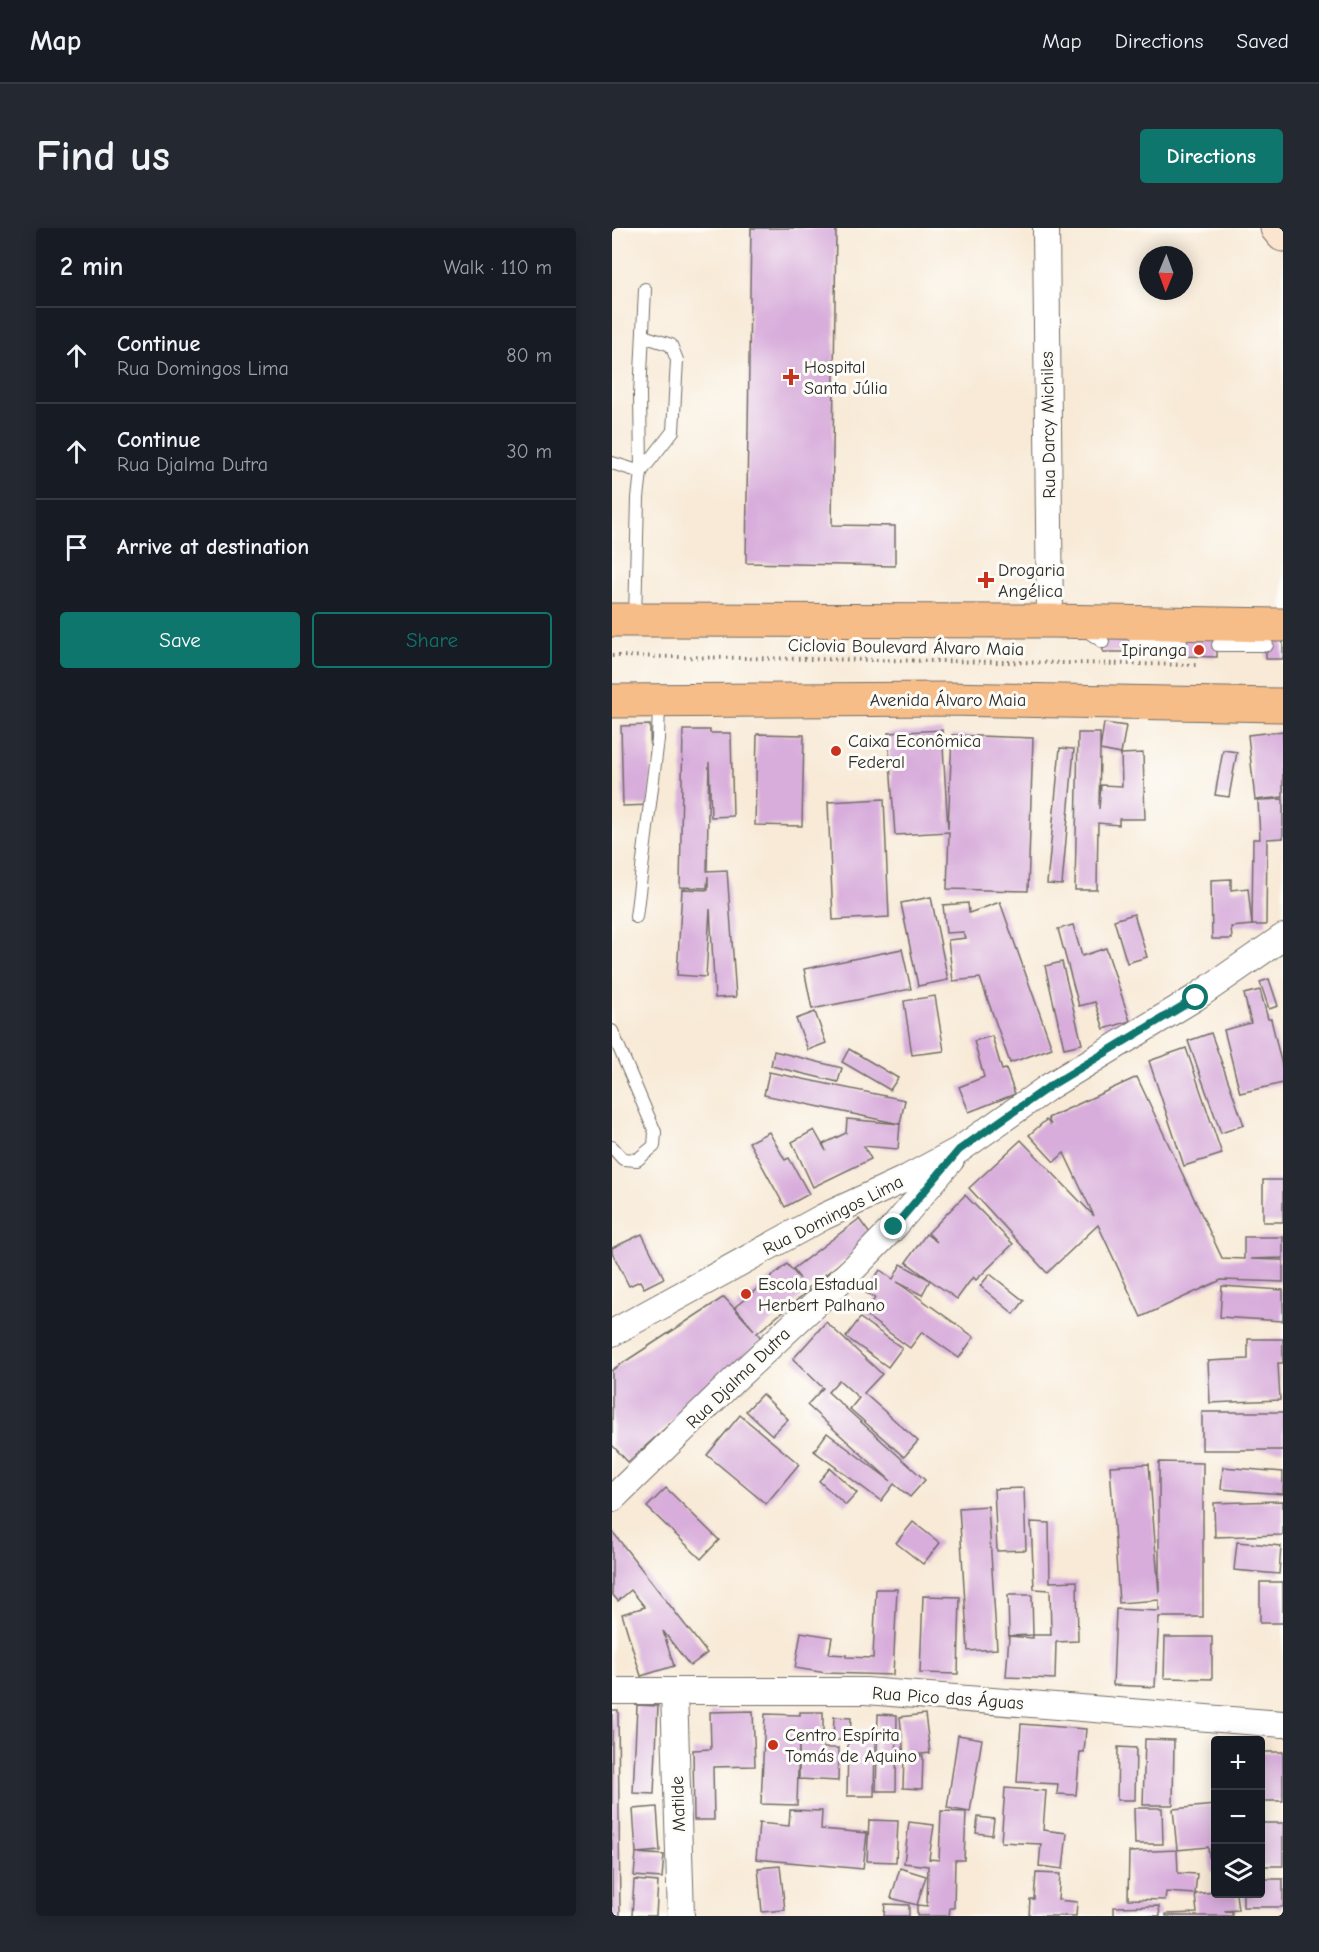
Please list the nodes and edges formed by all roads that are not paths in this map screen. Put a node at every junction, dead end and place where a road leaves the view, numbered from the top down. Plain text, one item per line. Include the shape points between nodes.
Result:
1 (1046, 228) edge
2 (1277, 228) edge
3 (1283, 235) edge
4 (645, 289) dead end
5 (643, 336) junction
6 (612, 463) edge
7 (641, 472) junction
8 (624, 620) edge
9 (1061, 621) junction
10 (1275, 635) edge
11 (1103, 642) dead end
12 (1135, 642) dead end
13 (1181, 643) dead end
14 (1218, 645) dead end
15 (659, 700) junction
16 (612, 701) edge
17 (1283, 705) edge
18 (636, 917) dead end
19 (1283, 931) edge
20 (1283, 938) edge
21 (1262, 953) junction
22 (612, 1031) edge
23 (612, 1147) edge
24 (959, 1150) junction
25 (612, 1333) edge
26 (612, 1499) edge
27 (612, 1691) edge
28 (674, 1691) junction
29 (1283, 1724) edge
30 (681, 1916) edge

1 - 9 street, Rua Darcy Michiles
2 - 3 main road
4 - 5 lane
5 - 7 lane
5 - 7 lane via 671,345 677,360 673,431
6 - 7 lane
7 - 8 lane
8 - 9 main road
9 - 10 main road
9 - 11 lane
10 - 14 lane
12 - 13 lane
15 - 16 main road, Avenida Álvaro Maia
15 - 17 main road, Avenida Álvaro Maia via 946,699
15 - 18 lane via 658,739
19 - 21 street, Rua Domingos Lima
20 - 21 street, Rua Domingos Lima
21 - 24 street, Rua Domingos Lima via 1196,998 1050,1086
22 - 23 lane via 655,1132 654,1146 637,1160 623,1159
24 - 25 street, Rua Domingos Lima via 823,1217
24 - 26 street, Rua Djalma Dutra via 854,1268
27 - 28 street, Rua Pico das Águas
28 - 29 street, Rua Pico das Águas via 866,1691
28 - 30 street, Matilde

